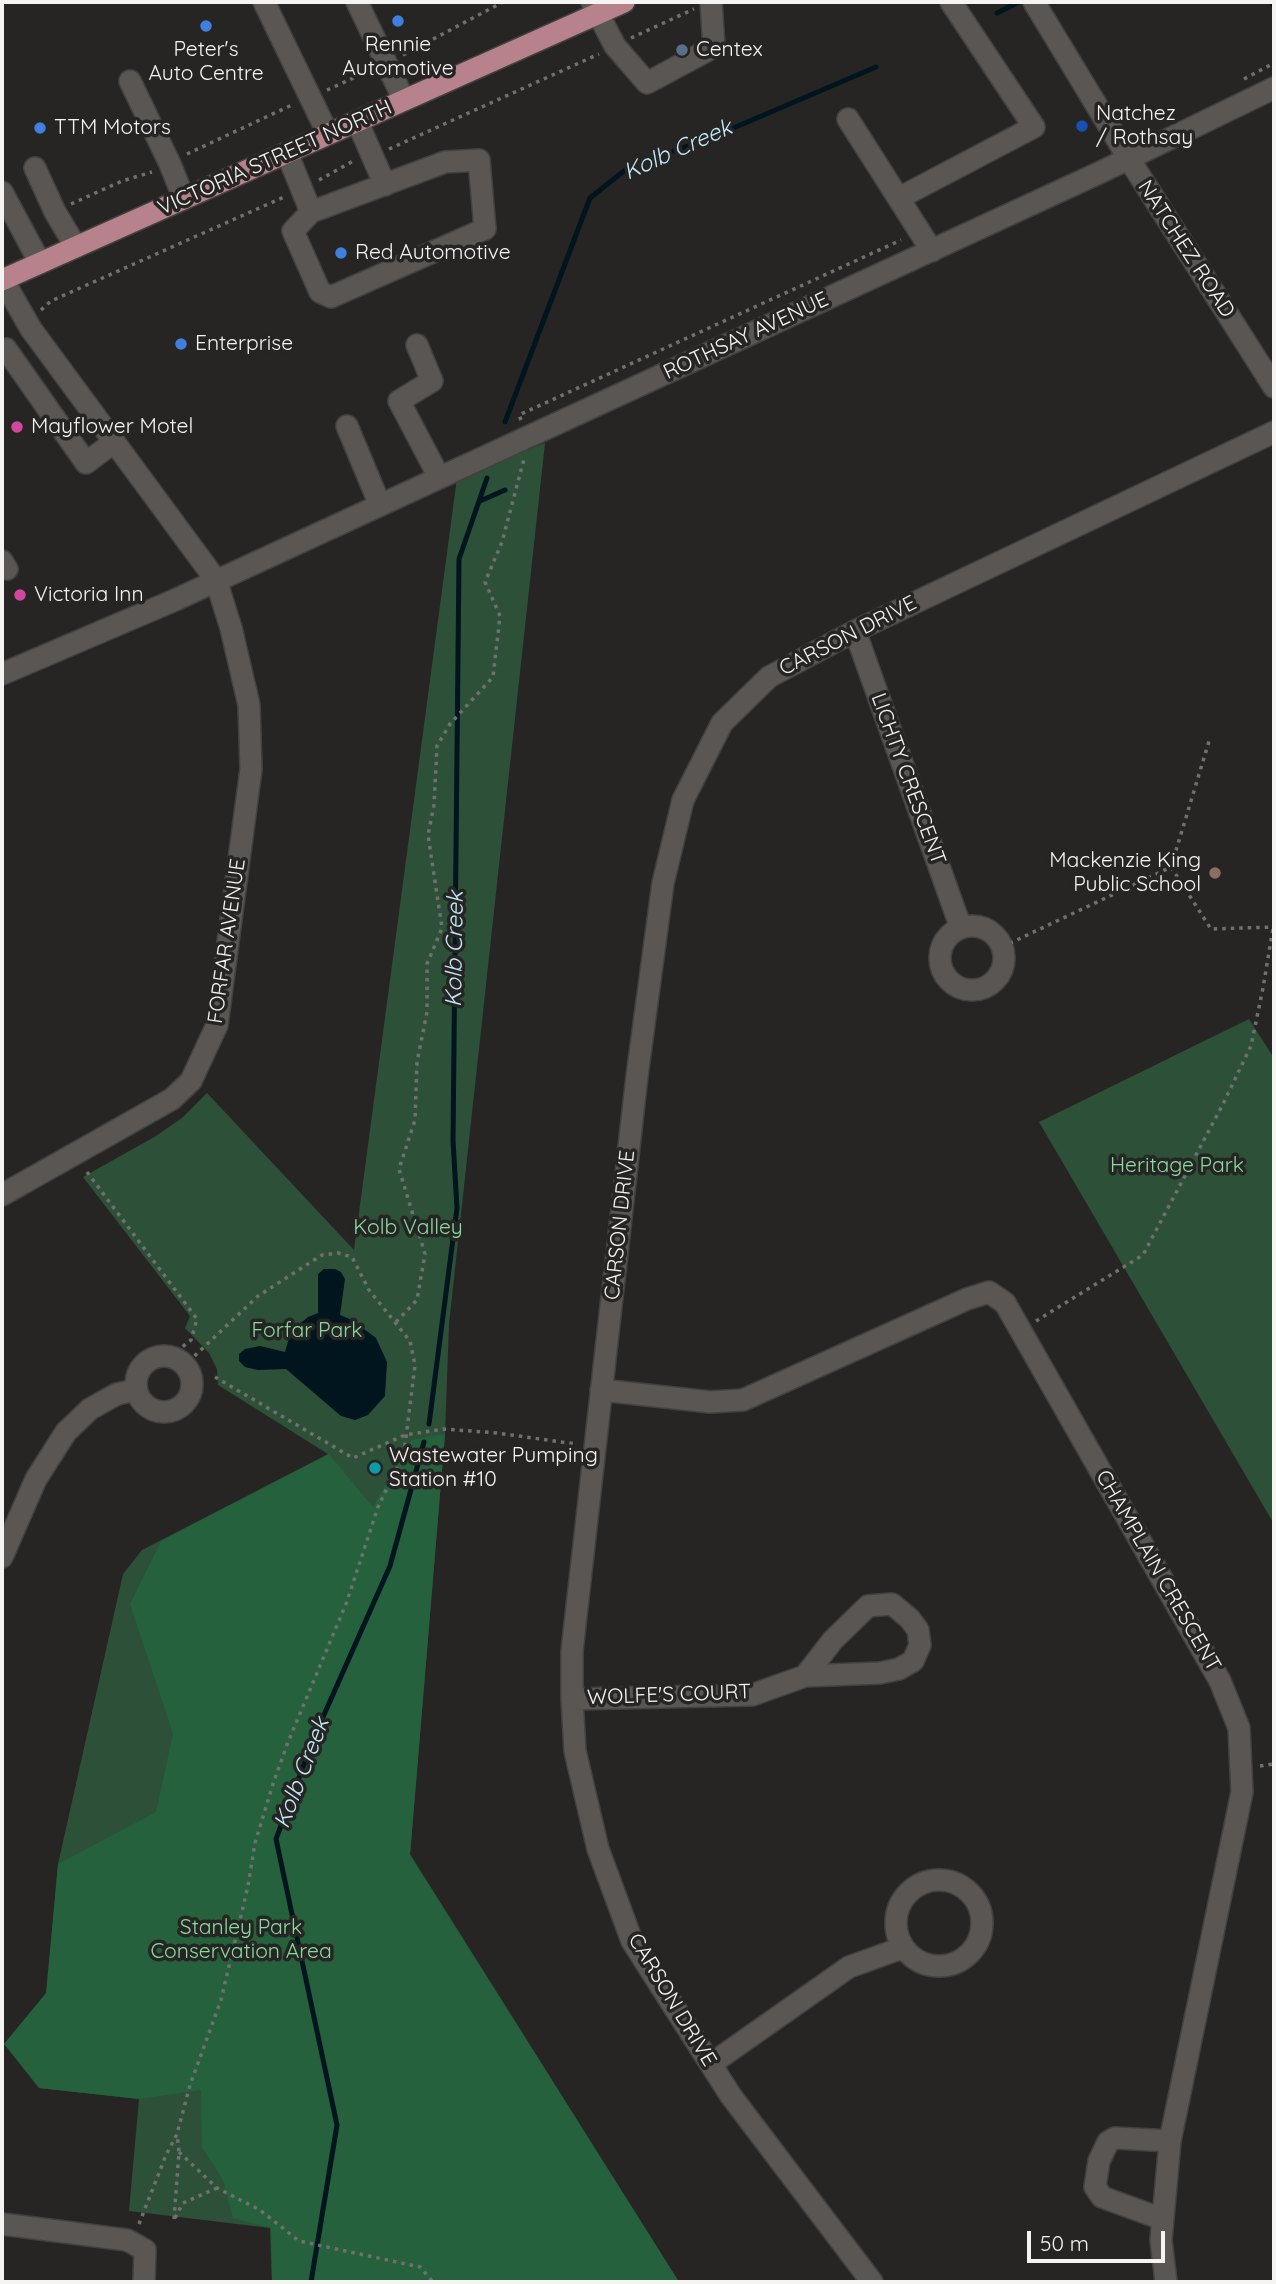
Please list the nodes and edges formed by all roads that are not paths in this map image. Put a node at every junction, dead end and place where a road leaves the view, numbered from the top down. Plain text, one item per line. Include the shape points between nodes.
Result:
1 (264, 2) edge
2 (357, 2) edge
3 (624, 2) edge
4 (711, 2) edge
5 (951, 2) edge
6 (1036, 4) edge
7 (594, 8) edge
8 (130, 81) dead end
9 (1274, 88) edge
10 (404, 100) junction
11 (848, 120) dead end
12 (358, 121) junction
13 (328, 134) junction
14 (288, 153) junction
15 (1129, 159) junction
16 (35, 167) dead end
17 (385, 185) junction
18 (2, 192) edge
19 (899, 198) junction
20 (184, 199) junction
21 (311, 212) junction
22 (76, 247) junction
23 (932, 251) junction
24 (40, 263) junction
25 (2, 280) edge
26 (416, 345) dead end
27 (2, 352) edge
28 (68, 379) junction
29 (1274, 387) edge
30 (42, 400) junction
31 (346, 426) dead end
32 (1274, 432) edge
33 (114, 442) junction
34 (439, 477) junction
35 (380, 505) junction
36 (216, 580) junction
37 (855, 631) junction
38 (2, 674) edge
39 (961, 928) junction
40 (2, 1195) edge
41 (136, 1390) junction
42 (601, 1390) junction
43 (2, 1557) edge
44 (805, 1676) junction
45 (572, 1699) junction
46 (902, 1948) junction
47 (711, 2064) junction
48 (1170, 2141) junction
49 (1162, 2219) junction
50 (2, 2224) edge
51 (144, 2282) edge
52 (872, 2282) edge
53 (1166, 2282) edge

1 - 13 street
2 - 10 street
3 - 7 main road, VICTORIA STREET NORTH
4 - 7 street via 714,47 647,83 615,46
5 - 19 street via 1034,127
6 - 15 street, NATCHEZ ROAD
7 - 10 main road, VICTORIA STREET NORTH
8 - 20 street
9 - 15 street, ROTHSAY AVENUE
10 - 12 main road, VICTORIA STREET NORTH
11 - 19 street
12 - 13 main road, VICTORIA STREET NORTH
12 - 17 street
13 - 14 main road, VICTORIA STREET NORTH
14 - 20 main road, VICTORIA STREET NORTH
14 - 21 street
15 - 23 street, ROTHSAY AVENUE
15 - 29 street, NATCHEZ ROAD
16 - 22 street
17 - 21 street
17 - 21 street via 445,162 479,160 485,229 331,297 320,292 293,231
18 - 24 street
19 - 23 street
20 - 22 main road, VICTORIA STREET NORTH
22 - 24 main road, VICTORIA STREET NORTH
23 - 34 street, ROTHSAY AVENUE
24 - 25 main road, VICTORIA STREET NORTH
25 - 28 street, FORFAR AVENUE
26 - 34 street via 432,382 399,401
27 - 30 street via 6,349
28 - 30 street
28 - 33 street, FORFAR AVENUE
30 - 33 street via 86,463
31 - 35 street
32 - 37 street, CARSON DRIVE
33 - 36 street, FORFAR AVENUE
34 - 35 street, ROTHSAY AVENUE
35 - 36 street, ROTHSAY AVENUE
36 - 38 street
36 - 40 street, FORFAR AVENUE via 249,705 251,769 217,1026 191,1080 172,1099
37 - 39 street, LICHTY CRESCENT
37 - 42 street, CARSON DRIVE via 769,677 722,723 682,800 659,910
39 - 39 street via 943,944 940,967 955,986 982,989 1001,971 1002,947 985,929
41 - 41 street via 149,1408 159,1412 176,1409 191,1393 191,1373 178,1361 151,1358 143,1364
41 - 43 street via 117,1394 90,1409 66,1432 36,1479
42 - 45 street, CARSON DRIVE via 572,1651
42 - 48 street, CHAMPLAIN CRESCENT via 710,1402 743,1400 967,1299 989,1292 1005,1303 1220,1681 1239,1728 1242,1792
44 - 44 street, WOLFE'S COURT via 900,1669 913,1661 920,1645 918,1630 892,1605 867,1606
44 - 45 street, WOLFE'S COURT via 752,1695
45 - 47 street, CARSON DRIVE via 575,1751 598,1849 632,1941
46 - 46 street via 916,1961 933,1967 967,1957 979,1942 983,1926 973,1895 944,1880 913,1888 901,1900 896,1916
46 - 47 street via 849,1968
47 - 52 street, CARSON DRIVE
48 - 49 street, CHAMPLAIN CRESCENT
48 - 49 street via 1115,2138 1108,2142 1098,2161 1095,2187 1102,2197
49 - 53 street, CHAMPLAIN CRESCENT
50 - 51 street via 109,2236 134,2244 145,2250

